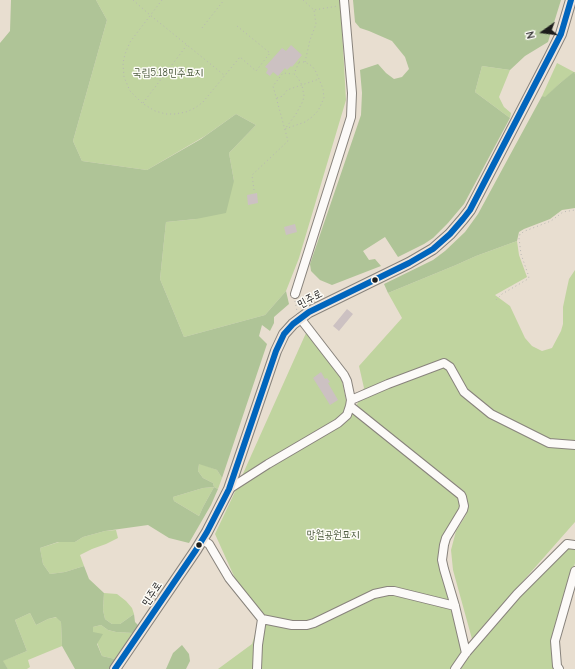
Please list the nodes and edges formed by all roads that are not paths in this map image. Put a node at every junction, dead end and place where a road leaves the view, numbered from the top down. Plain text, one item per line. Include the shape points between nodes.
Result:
1 (571, 0) edge
2 (344, 3) edge
3 (295, 294) road end
4 (300, 318) junction
5 (350, 403) junction
6 (575, 445) edge
7 (229, 488) junction
8 (202, 540) junction
9 (575, 545) edge
10 (575, 571) edge
11 (455, 606) junction
12 (262, 619) junction
13 (466, 653) junction
14 (115, 669) edge
15 (257, 669) edge
16 (455, 669) edge
17 (559, 669) edge

1 - 4 main road, 민주로 via 548,62 463,219 433,249
2 - 3 lane via 352,93 351,117
4 - 5 lane via 344,375
4 - 7 main road, 민주로 via 284,334 276,351
5 - 6 lane via 388,384 444,363 450,367 464,392 491,414 550,443
5 - 7 lane via 347,415 338,423
5 - 11 lane via 461,495 463,510 446,538 442,550 444,569
7 - 8 main road, 민주로
8 - 12 lane via 209,544 229,578
8 - 14 main road, 민주로
9 - 13 lane via 567,544 517,594
10 - 17 lane via 555,641
11 - 12 lane via 388,591 374,594 307,625
11 - 13 lane
12 - 15 lane
13 - 16 lane

